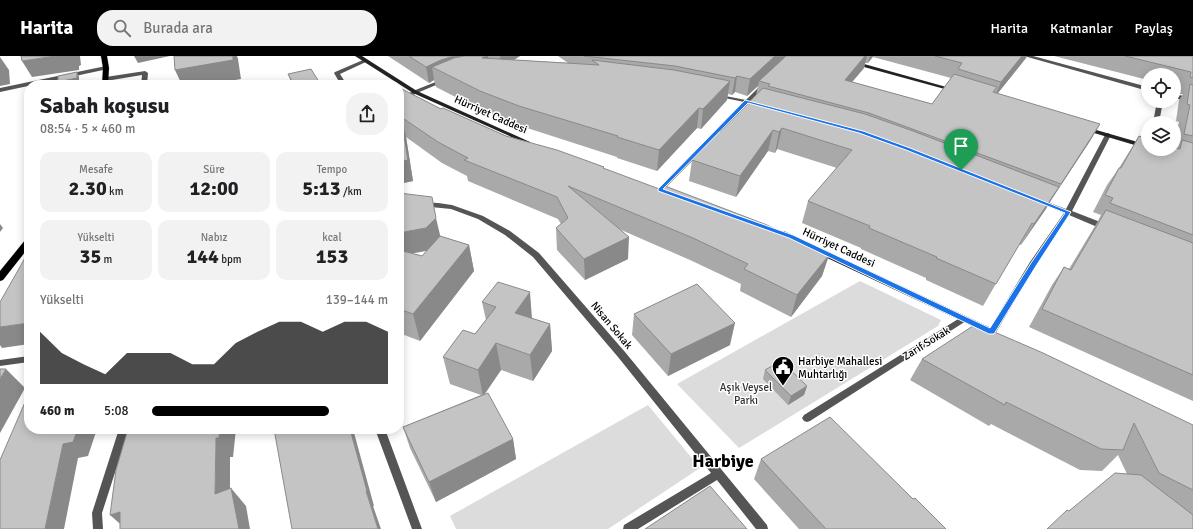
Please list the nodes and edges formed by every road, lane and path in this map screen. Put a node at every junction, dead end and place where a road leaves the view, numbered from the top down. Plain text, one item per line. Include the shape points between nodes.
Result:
1 (104, 56) edge
2 (358, 56) edge
3 (1027, 56) edge
4 (365, 61) junction
5 (851, 62) edge
6 (106, 68) junction
7 (449, 78) edge
8 (48, 80) edge
9 (106, 80) edge
10 (115, 80) edge
11 (144, 80) edge
12 (341, 80) edge
13 (396, 80) edge
14 (768, 81) edge
15 (24, 85) edge
16 (404, 85) edge
17 (1141, 87) edge
18 (0, 90) edge
19 (957, 91) edge
20 (415, 92) junction
21 (710, 93) edge
22 (1181, 97) edge
23 (404, 98) edge
24 (1193, 100) edge
25 (747, 101) junction
26 (762, 105) edge
27 (1078, 126) edge
28 (1108, 135) junction
29 (1141, 145) edge
30 (537, 146) edge
31 (660, 190) edge
32 (1032, 198) edge
33 (413, 204) edge
34 (1068, 212) junction
35 (1112, 230) edge
36 (777, 232) edge
37 (24, 247) edge
38 (0, 278) edge
39 (963, 319) junction
40 (24, 360) edge
41 (0, 363) edge
42 (807, 418) dead end
43 (122, 434) edge
44 (381, 434) edge
45 (718, 474) junction
46 (98, 529) edge
47 (417, 529) edge
48 (628, 529) edge
49 (763, 529) edge

1 - 6 main road
2 - 4 street, Hürriyet Caddesi
3 - 17 street
4 - 12 street via 337,73
4 - 13 street, Hürriyet Caddesi
5 - 19 street
6 - 8 street
6 - 9 main road
7 - 20 street
10 - 11 street via 145,73
14 - 25 street
15 - 18 street
16 - 20 street, Hürriyet Caddesi
20 - 23 street
20 - 30 street, Hürriyet Caddesi
21 - 25 street
22 - 24 street
25 - 26 street
25 - 31 street
27 - 28 street
28 - 29 street
28 - 34 street
32 - 34 street
33 - 45 street, Nisan Sokak via 443,204 471,214 498,227 532,251 658,397
34 - 35 street
34 - 39 street, Hürriyet Caddesi via 1033,264 995,334
36 - 39 street, Hürriyet Caddesi
37 - 38 main road
39 - 42 street, Zarif Sokak
40 - 41 street
43 - 46 street via 97,513
44 - 47 street
45 - 48 street
45 - 49 street, Nisan Sokak

